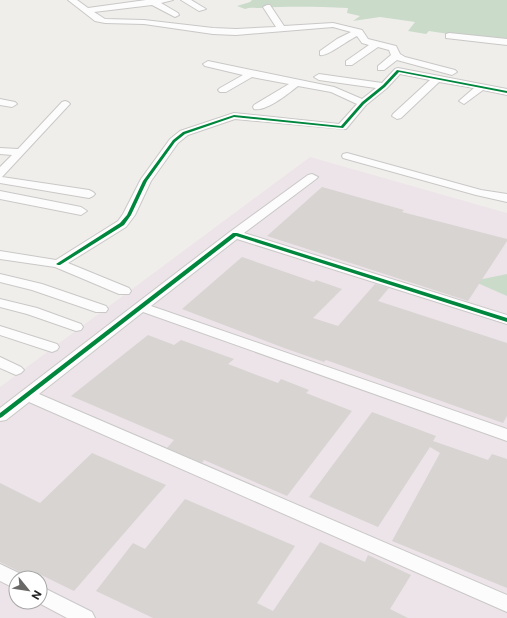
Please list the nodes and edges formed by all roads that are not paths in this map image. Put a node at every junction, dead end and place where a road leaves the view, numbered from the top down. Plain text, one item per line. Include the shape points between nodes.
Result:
1 (113, 0) edge
2 (170, 0) edge
3 (185, 0) edge
4 (152, 1) edge
5 (75, 2) edge
6 (267, 8) dead end
7 (202, 9) dead end
8 (86, 10) junction
9 (175, 15) dead end
10 (282, 29) junction
11 (359, 32) junction
12 (449, 36) dead end
13 (507, 42) edge
14 (376, 44) junction
15 (323, 53) dead end
16 (396, 56) junction
17 (349, 63) dead end
18 (208, 64) dead end
19 (381, 68) dead end
20 (452, 72) dead end
21 (251, 74) junction
22 (320, 78) dead end
23 (436, 79) junction
24 (295, 84) junction
25 (384, 86) junction
26 (480, 88) junction
27 (223, 90) dead end
28 (507, 92) edge
29 (464, 101) dead end
30 (0, 102) edge
31 (362, 103) junction
32 (12, 104) dead end
33 (65, 104) dead end
34 (258, 107) dead end
35 (397, 116) dead end
36 (0, 151) edge
37 (20, 152) junction
38 (347, 156) dead end
39 (0, 174) edge
40 (312, 176) dead end
41 (0, 180) edge
42 (89, 194) dead end
43 (0, 195) edge
44 (506, 198) edge
45 (80, 211) dead end
46 (235, 234) junction
47 (0, 254) edge
48 (58, 264) junction
49 (0, 278) edge
50 (124, 291) dead end
51 (0, 303) edge
52 (142, 306) junction
53 (101, 309) dead end
54 (507, 320) edge
55 (76, 327) dead end
56 (0, 330) edge
57 (52, 347) dead end
58 (0, 362) edge
59 (16, 370) dead end
60 (28, 395) junction
61 (0, 416) edge
62 (507, 435) edge
63 (48, 598) edge
64 (507, 604) edge
65 (85, 618) edge

1 - 5 street
2 - 4 street
3 - 7 street
4 - 8 street
4 - 9 street
5 - 8 street
6 - 10 street
8 - 10 street via 105,21 144,22 213,31
10 - 11 street via 333,25
11 - 14 street via 362,39
11 - 15 street
12 - 13 street
14 - 16 street via 393,48
14 - 17 street
16 - 19 street
16 - 20 street
18 - 21 street
21 - 24 street
21 - 27 street
22 - 25 street
23 - 25 street via 398,71
23 - 26 street
23 - 35 street
24 - 31 street via 334,90
24 - 34 street
25 - 31 street
26 - 28 street
26 - 29 street
30 - 32 street
31 - 48 street via 342,127 234,116 184,133 174,140 145,181 122,224
33 - 37 street
36 - 37 street
37 - 39 street
38 - 44 street
40 - 46 street
41 - 42 street
43 - 45 street
46 - 52 street
46 - 54 street
47 - 48 street
48 - 50 street
49 - 53 street via 37,287
51 - 55 street via 32,311
52 - 60 street
52 - 62 street
56 - 57 street
58 - 59 street
60 - 61 street
60 - 64 street
63 - 65 street

